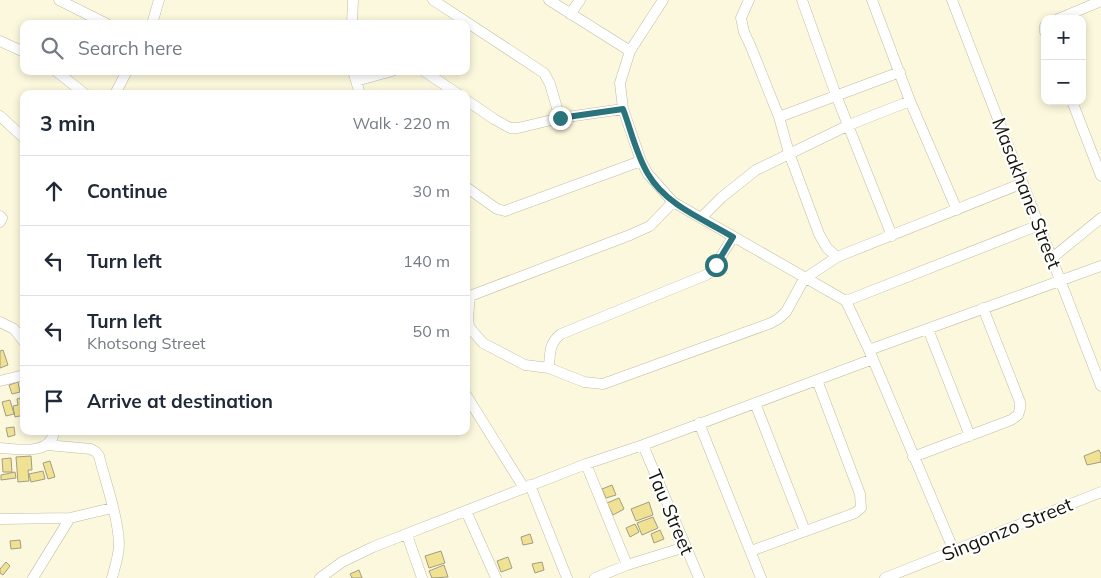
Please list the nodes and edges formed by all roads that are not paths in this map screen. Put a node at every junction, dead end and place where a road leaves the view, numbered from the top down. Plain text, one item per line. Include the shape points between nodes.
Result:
1 (59, 0) edge
2 (159, 0) edge
3 (353, 0) edge
4 (433, 0) edge
5 (549, 0) edge
6 (580, 0) edge
7 (663, 0) edge
8 (749, 0) edge
9 (802, 0) edge
10 (872, 0) edge
11 (952, 0) edge
12 (1101, 1) edge
13 (570, 14) junction
14 (1068, 15) edge
15 (99, 20) edge
16 (153, 20) edge
17 (352, 20) edge
18 (463, 20) edge
19 (470, 24) edge
20 (0, 41) edge
21 (20, 50) edge
22 (630, 51) junction
23 (900, 72) junction
24 (61, 75) edge
25 (125, 75) edge
26 (430, 75) edge
27 (354, 76) edge
28 (80, 90) edge
29 (117, 90) edge
30 (359, 90) edge
31 (452, 90) edge
32 (836, 95) junction
33 (910, 101) junction
34 (470, 103) edge
35 (1074, 105) edge
36 (623, 109) junction
37 (0, 116) edge
38 (779, 117) junction
39 (560, 118) junction
40 (849, 125) junction
41 (20, 134) edge
42 (789, 153) junction
43 (642, 161) junction
44 (1101, 176) edge
45 (1023, 183) junction
46 (470, 190) edge
47 (673, 202) junction
48 (957, 210) junction
49 (0, 216) edge
50 (701, 218) junction
51 (1101, 218) edge
52 (0, 222) edge
53 (1039, 225) junction
54 (892, 236) junction
55 (733, 237) junction
56 (837, 256) junction
57 (1052, 258) junction
58 (1101, 266) edge
59 (804, 279) junction
60 (1060, 280) junction
61 (470, 293) edge
62 (846, 301) junction
63 (983, 308) junction
64 (0, 322) edge
65 (470, 327) edge
66 (928, 329) junction
67 (20, 337) edge
68 (871, 355) junction
69 (549, 368) junction
70 (20, 376) edge
71 (817, 380) junction
72 (0, 381) edge
73 (1101, 386) edge
74 (470, 401) edge
75 (755, 403) junction
76 (699, 423) junction
77 (54, 435) edge
78 (970, 436) junction
79 (47, 445) junction
80 (643, 445) junction
81 (0, 448) edge
82 (913, 457) junction
83 (586, 464) junction
84 (527, 487) junction
85 (1101, 492) edge
86 (112, 508) junction
87 (466, 511) junction
88 (70, 518) junction
89 (0, 519) edge
90 (805, 532) junction
91 (407, 535) junction
92 (685, 547) junction
93 (751, 551) junction
94 (954, 551) junction
95 (626, 565) junction
96 (332, 575) edge
97 (33, 578) edge
98 (112, 578) edge
99 (320, 578) edge
100 (422, 578) edge
101 (496, 578) edge
102 (567, 578) edge
103 (595, 578) edge
104 (699, 578) edge
105 (761, 578) edge
106 (886, 578) edge

1 - 15 street
2 - 16 street
3 - 17 street
4 - 18 street
5 - 13 street
6 - 13 street
7 - 22 street
8 - 38 street via 741,18 744,32
9 - 32 street
10 - 23 street
11 - 45 street, Masakhane Street
12 - 14 street
13 - 22 street
19 - 39 street via 544,73
20 - 21 street
22 - 36 street via 620,83
23 - 32 street
23 - 33 street
24 - 28 street
25 - 29 street
26 - 31 street
27 - 30 street
32 - 38 street
32 - 40 street
33 - 40 street
33 - 48 street
34 - 39 street via 510,128
35 - 44 street
36 - 39 street
36 - 43 street
37 - 41 street
38 - 42 street
40 - 42 street
40 - 54 street
42 - 50 street via 746,176
42 - 56 street via 819,234 827,248
43 - 46 street via 505,210 497,209
43 - 47 street via 653,182
45 - 48 street
45 - 53 street, Masakhane Street
47 - 50 street
47 - 61 street via 650,226 636,233
48 - 54 street
49 - 52 street
50 - 55 street
51 - 57 street
53 - 57 street, Masakhane Street
53 - 62 street
54 - 56 street
55 - 59 street
55 - 69 street via 706,275 561,334 551,345
56 - 59 street
57 - 60 street, Masakhane Street
58 - 60 street
59 - 62 street
59 - 69 street via 778,320 611,382 584,382
60 - 63 street
60 - 73 street, Masakhane Street
62 - 68 street
63 - 66 street
63 - 78 street via 1018,394 1020,409 1011,420
64 - 67 street via 14,329
65 - 69 street via 483,343 526,365
66 - 68 street
66 - 78 street
68 - 71 street
68 - 82 street
70 - 72 street
71 - 75 street
71 - 90 street via 862,503 860,511
74 - 84 street
75 - 76 street
75 - 90 street
76 - 80 street
76 - 93 street
77 - 79 street
78 - 82 street
79 - 81 street via 29,450
79 - 86 street via 84,447 96,452 100,456
80 - 83 street
80 - 92 street, Tau Street
82 - 94 street
83 - 84 street
83 - 95 street
84 - 87 street
84 - 102 street
85 - 94 street, Singonzo Street
86 - 88 street
86 - 98 street via 119,545
87 - 91 street
87 - 101 street
88 - 89 street
88 - 97 street
90 - 93 street
91 - 96 street via 354,555
91 - 100 street
92 - 95 street
92 - 104 street, Tau Street
93 - 105 street
94 - 106 street, Singonzo Street
95 - 103 street
96 - 99 street

